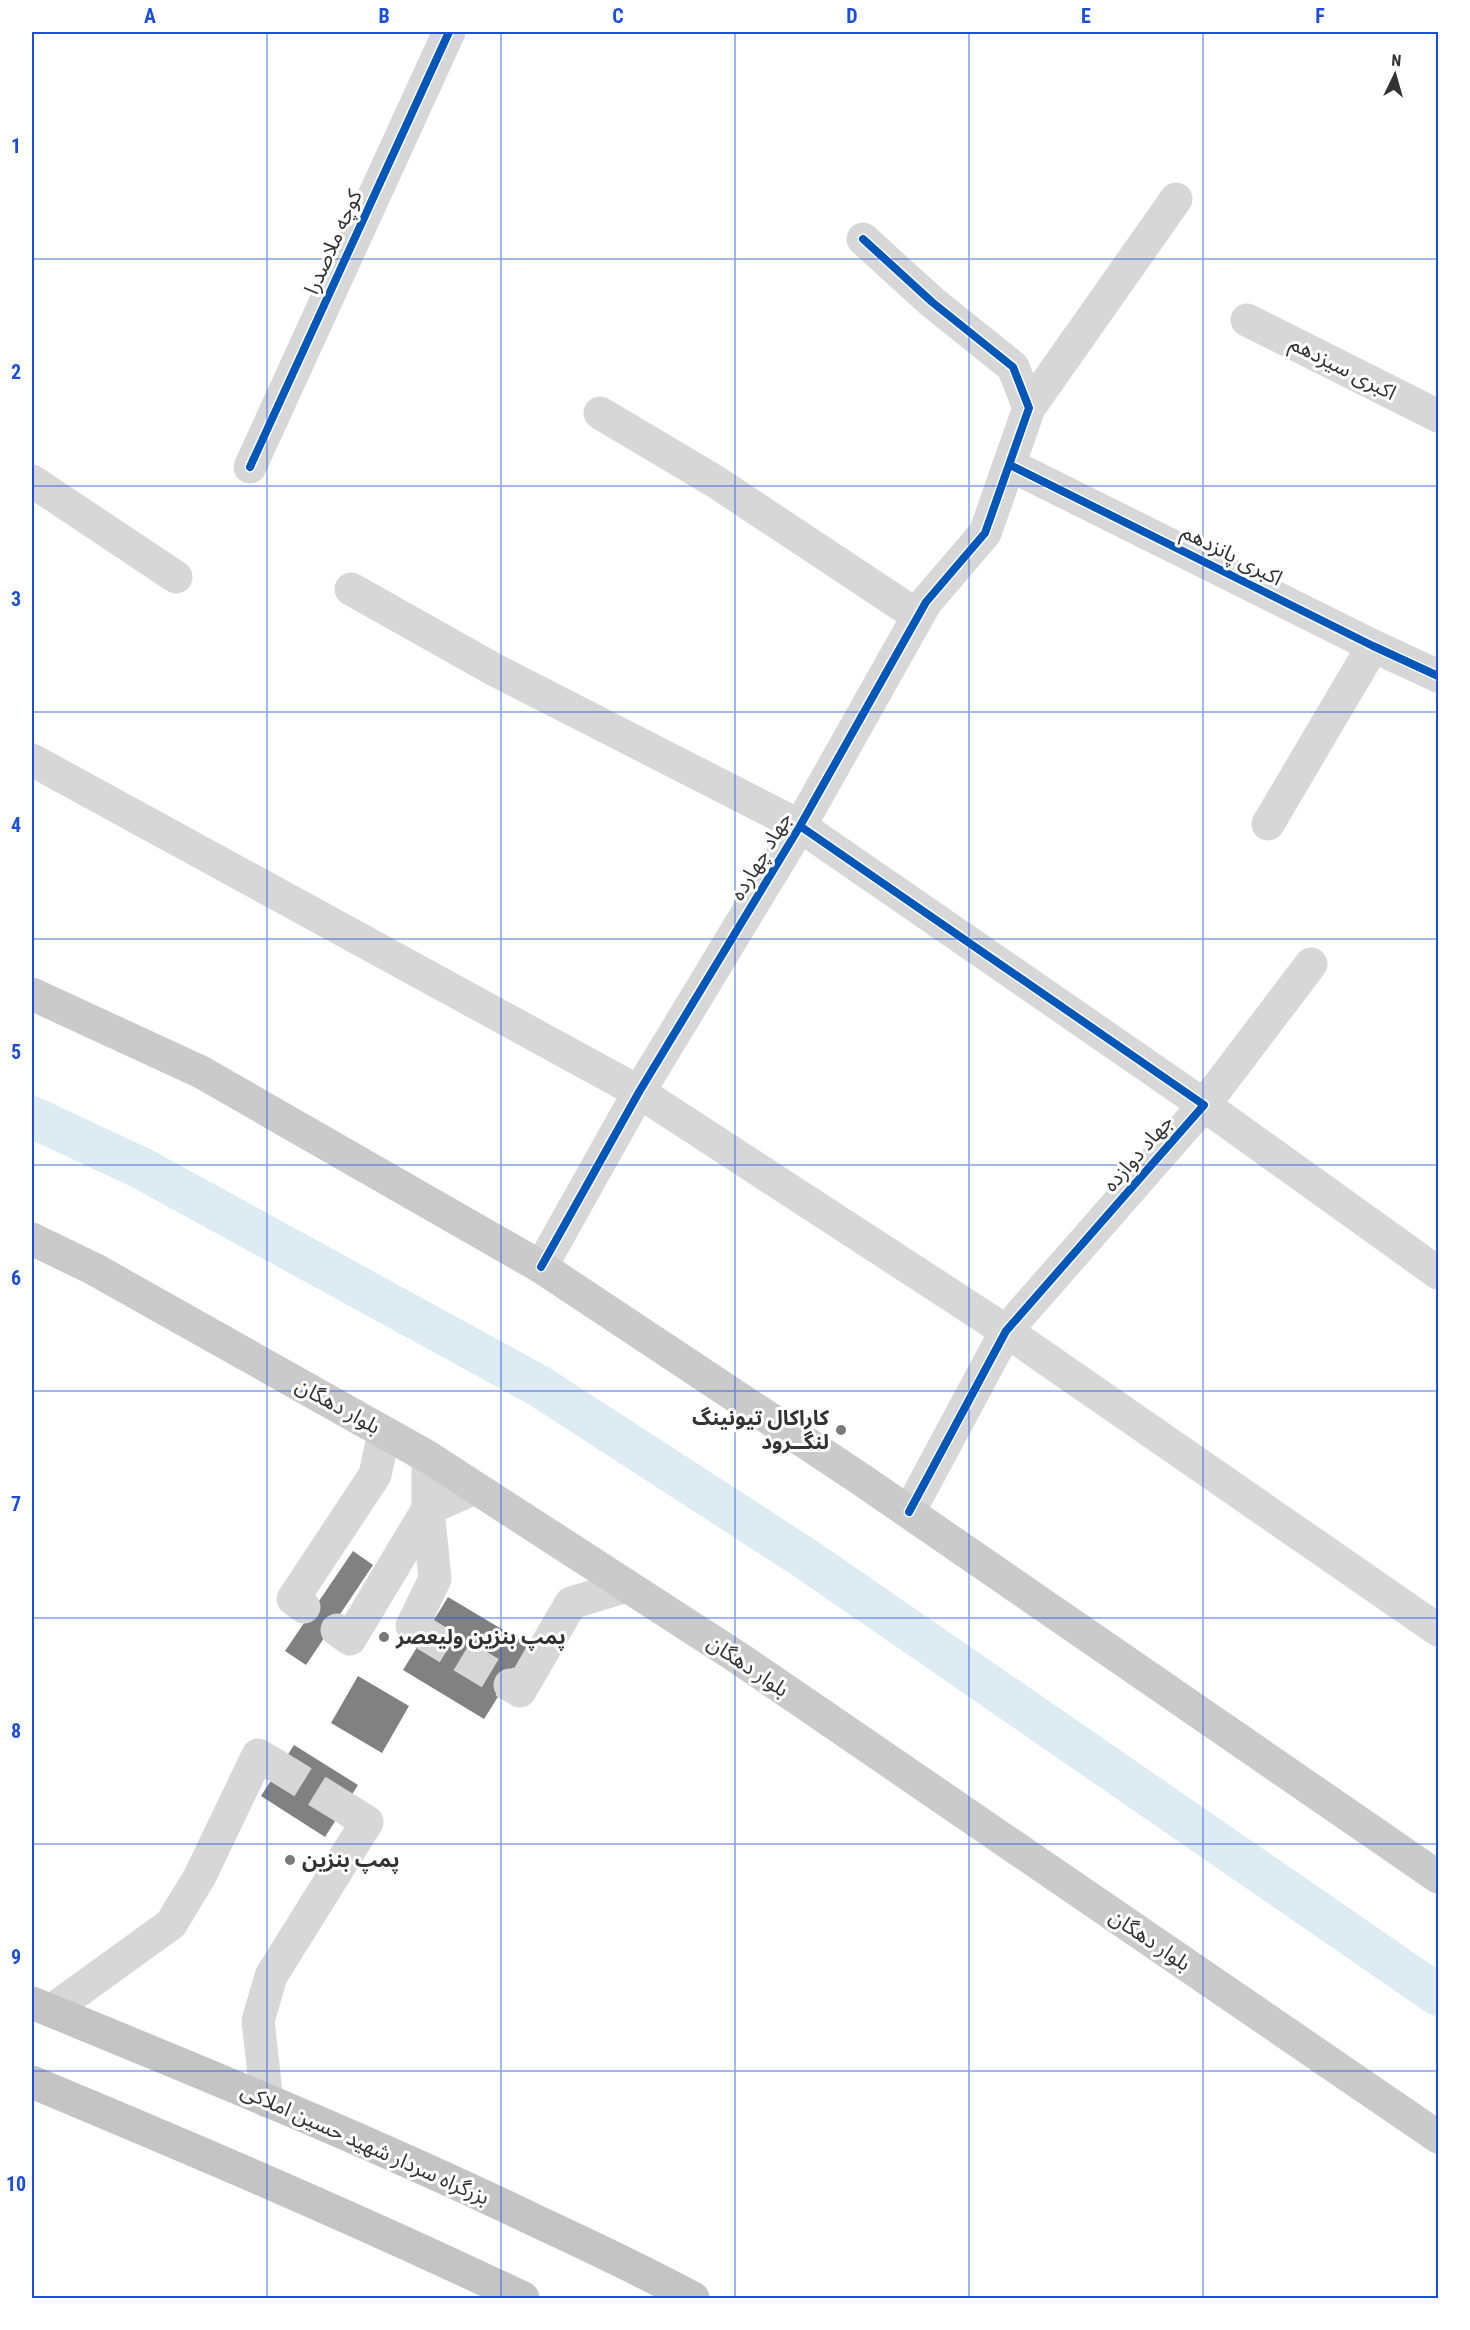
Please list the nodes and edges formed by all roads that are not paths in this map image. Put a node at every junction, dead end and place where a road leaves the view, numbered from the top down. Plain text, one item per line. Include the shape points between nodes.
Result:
1 (449, 32) edge
2 (1176, 199) dead end
3 (862, 239) dead end
4 (1247, 320) dead end
5 (1029, 408) junction
6 (600, 413) dead end
7 (1438, 416) edge
8 (1010, 465) junction
9 (250, 467) dead end
10 (32, 481) edge
11 (176, 576) dead end
12 (351, 589) dead end
13 (918, 616) junction
14 (1373, 646) junction
15 (1438, 676) edge
16 (32, 760) edge
17 (1268, 824) dead end
18 (800, 826) junction
19 (1311, 964) dead end
20 (32, 994) edge
21 (639, 1092) junction
22 (1204, 1105) junction
23 (32, 1239) edge
24 (541, 1267) junction
25 (1438, 1273) edge
26 (1006, 1331) junction
27 (384, 1433) junction
28 (428, 1457) junction
29 (476, 1488) junction
30 (428, 1509) junction
31 (909, 1512) junction
32 (627, 1586) junction
33 (304, 1607) dead end
34 (337, 1630) dead end
35 (1438, 1630) edge
36 (420, 1631) dead end
37 (510, 1685) dead end
38 (275, 1765) tunnel mouth
39 (348, 1810) tunnel mouth
40 (1438, 1877) edge
41 (42, 2006) edge
42 (32, 2082) edge
43 (267, 2101) junction
44 (1438, 2136) edge
45 (523, 2298) edge
46 (693, 2298) edge

1 - 9 street, کوچه ملاصدرا
2 - 5 street, جهاد چهارده
3 - 5 street via 1013,367
4 - 7 street, اکبری سیزدهم
5 - 8 street, جهاد چهارده
6 - 13 street via 716,482
8 - 13 street, جهاد چهارده via 985,533
8 - 14 street, اکبری پانزدهم
10 - 11 street
12 - 18 street, جهاد دوازده via 495,670
13 - 18 street, جهاد چهارده
14 - 15 street, اکبری پانزدهم
14 - 17 street
16 - 21 street
18 - 21 street, جهاد چهارده
18 - 22 street, جهاد دوازده
19 - 22 street
20 - 24 main road via 201,1071
21 - 24 street, جهاد چهارده
21 - 26 street
22 - 25 street
22 - 26 street, جهاد دوازده
23 - 27 main road, بلوار دهگان via 94,1269
24 - 31 main road
26 - 31 street, جهاد دوازده
26 - 35 street
27 - 28 main road, بلوار دهگان
27 - 33 street via 375,1475 293,1599
28 - 29 main road, بلوار دهگان
28 - 30 street
29 - 30 street
29 - 32 main road, بلوار دهگان
30 - 34 street via 350,1639
30 - 36 street via 435,1579 412,1626
31 - 40 main road
32 - 37 street via 571,1603 520,1691
32 - 44 main road, بلوار دهگان via 740,1659
38 - 41 street via 258,1755 200,1876 171,1924
39 - 43 street via 367,1822 271,1976 258,2021
41 - 43 highway, بزرگراه سردار شهید حسین املاکی
42 - 45 highway via 394,2237
43 - 46 highway, بزرگراه سردار شهید حسین املاکی via 460,2184

